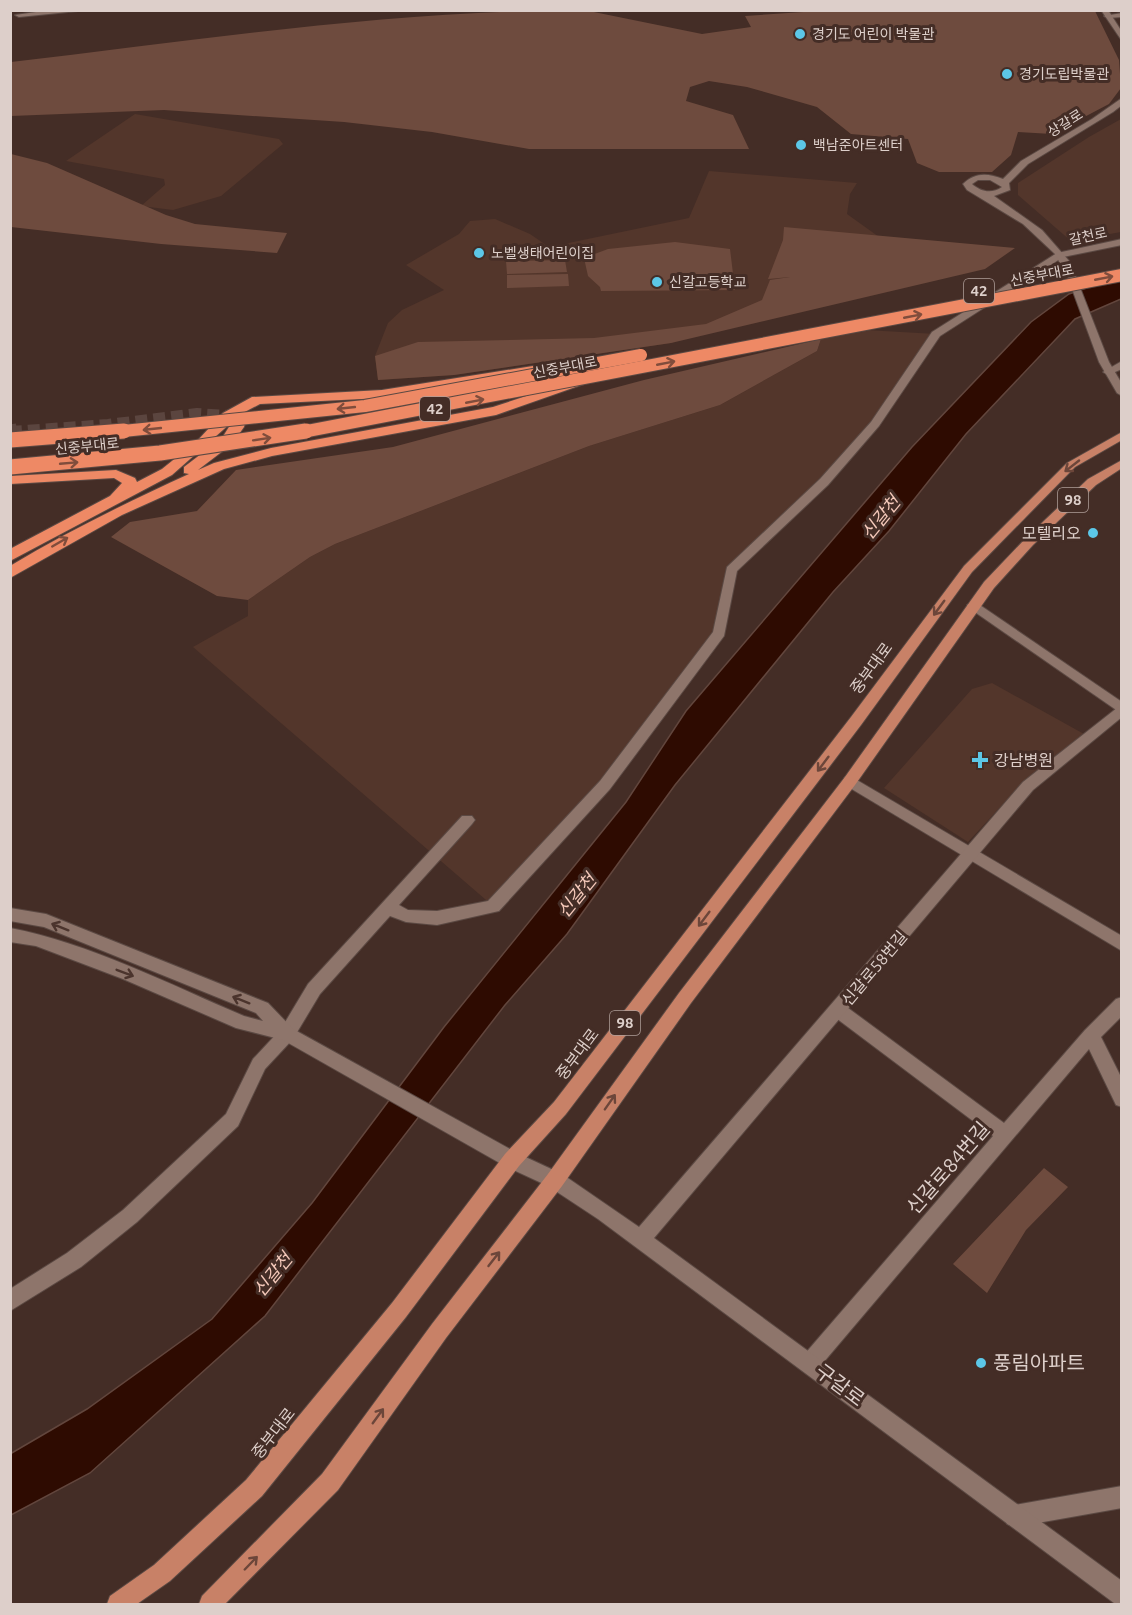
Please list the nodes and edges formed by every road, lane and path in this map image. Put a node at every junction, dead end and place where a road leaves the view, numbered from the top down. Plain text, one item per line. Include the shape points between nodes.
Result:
1 (85, 10) edge
2 (1106, 13) edge
3 (19, 15) dead end
4 (1122, 15) edge
5 (1122, 39) edge
6 (1120, 104) edge
7 (1020, 166) junction
8 (987, 176) junction
9 (1006, 186) junction
10 (979, 192) junction
11 (1034, 230) junction
12 (1122, 242) edge
13 (1062, 258) junction
14 (1122, 264) edge
15 (1122, 275) edge
16 (1122, 364) edge
17 (1106, 367) junction
18 (602, 369) junction
19 (1122, 393) edge
20 (228, 416) junction
21 (1122, 435) edge
22 (10, 440) edge
23 (1122, 463) edge
24 (10, 467) edge
25 (10, 480) edge
26 (109, 501) junction
27 (129, 506) junction
28 (10, 556) edge
29 (10, 573) edge
30 (974, 604) junction
31 (1122, 709) edge
32 (850, 781) junction
33 (466, 820) dead end
34 (971, 852) junction
35 (388, 907) junction
36 (10, 914) edge
37 (10, 935) edge
38 (1122, 944) edge
39 (1122, 1004) edge
40 (838, 1010) junction
41 (287, 1034) junction
42 (1091, 1035) junction
43 (1122, 1100) edge
44 (1006, 1135) junction
45 (512, 1160) junction
46 (555, 1180) junction
47 (640, 1240) junction
48 (10, 1301) edge
49 (810, 1363) junction
50 (1122, 1497) edge
51 (1015, 1516) junction
52 (1122, 1595) edge
53 (118, 1605) edge
54 (210, 1605) edge

1 - 3 street
2 - 4 street
2 - 5 street
6 - 7 street, 상갈로
7 - 8 street, 상갈로
7 - 9 street, 상갈로
8 - 9 street
8 - 10 street via 968,181 970,188
9 - 10 street via 996,193
9 - 11 street via 1011,200
10 - 11 street
11 - 13 street
12 - 13 street, 갈천로
13 - 17 street
13 - 35 street via 936,334 875,424 824,482 731,570 719,633 605,785 493,906 437,918 406,916
14 - 18 highway, 신중부대로 / 42, bridge
18 -> 15 highway, 신중부대로 / 42, bridge
16 - 17 street
17 - 19 street
18 - 20 highway, bridge via 535,368 382,394 257,400
18 -> 22 highway, 신중부대로 / 42, bridge via 365,406
24 -> 18 highway, 신중부대로 / 42, bridge via 233,444 384,419
18 - 27 highway, bridge via 531,402 496,411 271,452 219,466
20 - 26 highway via 167,472
20 - 27 highway via 240,422 226,441 198,464
21 -> 45 main road, 중부대로 / 98 via 1071,465 968,569 560,1108
23 - 30 main road, 98 via 1092,482 1029,542
25 - 26 highway via 101,473 127,478 127,488
26 - 28 highway
29 -> 27 highway
30 - 31 street
30 - 32 main road, 98
31 - 34 street, 신갈로58번길 via 1028,786
32 - 34 street
46 -> 32 main road, 98 via 685,998
33 - 35 street
34 - 38 street
34 - 40 street, 신갈로58번길
35 - 41 street via 314,988
41 -> 36 street via 262,1008 46,921
37 -> 41 street via 78,955 242,1023
39 - 42 street, 신갈로84번길
40 - 44 street
40 - 47 street, 신갈로58번길
41 - 45 street, 구갈로
41 - 48 street via 259,1064 232,1120 172,1179 74,1260
42 - 43 street
42 - 44 street, 신갈로84번길
44 - 49 street, 신갈로84번길
45 - 46 street, 구갈로
45 - 53 main road, 중부대로 / 98 via 399,1310 254,1488 162,1573
46 - 47 street, 구갈로
54 -> 46 main road, 98 via 330,1482
47 - 49 street, 구갈로
49 - 51 street, 구갈로
50 - 51 street
51 - 52 street, 구갈로

